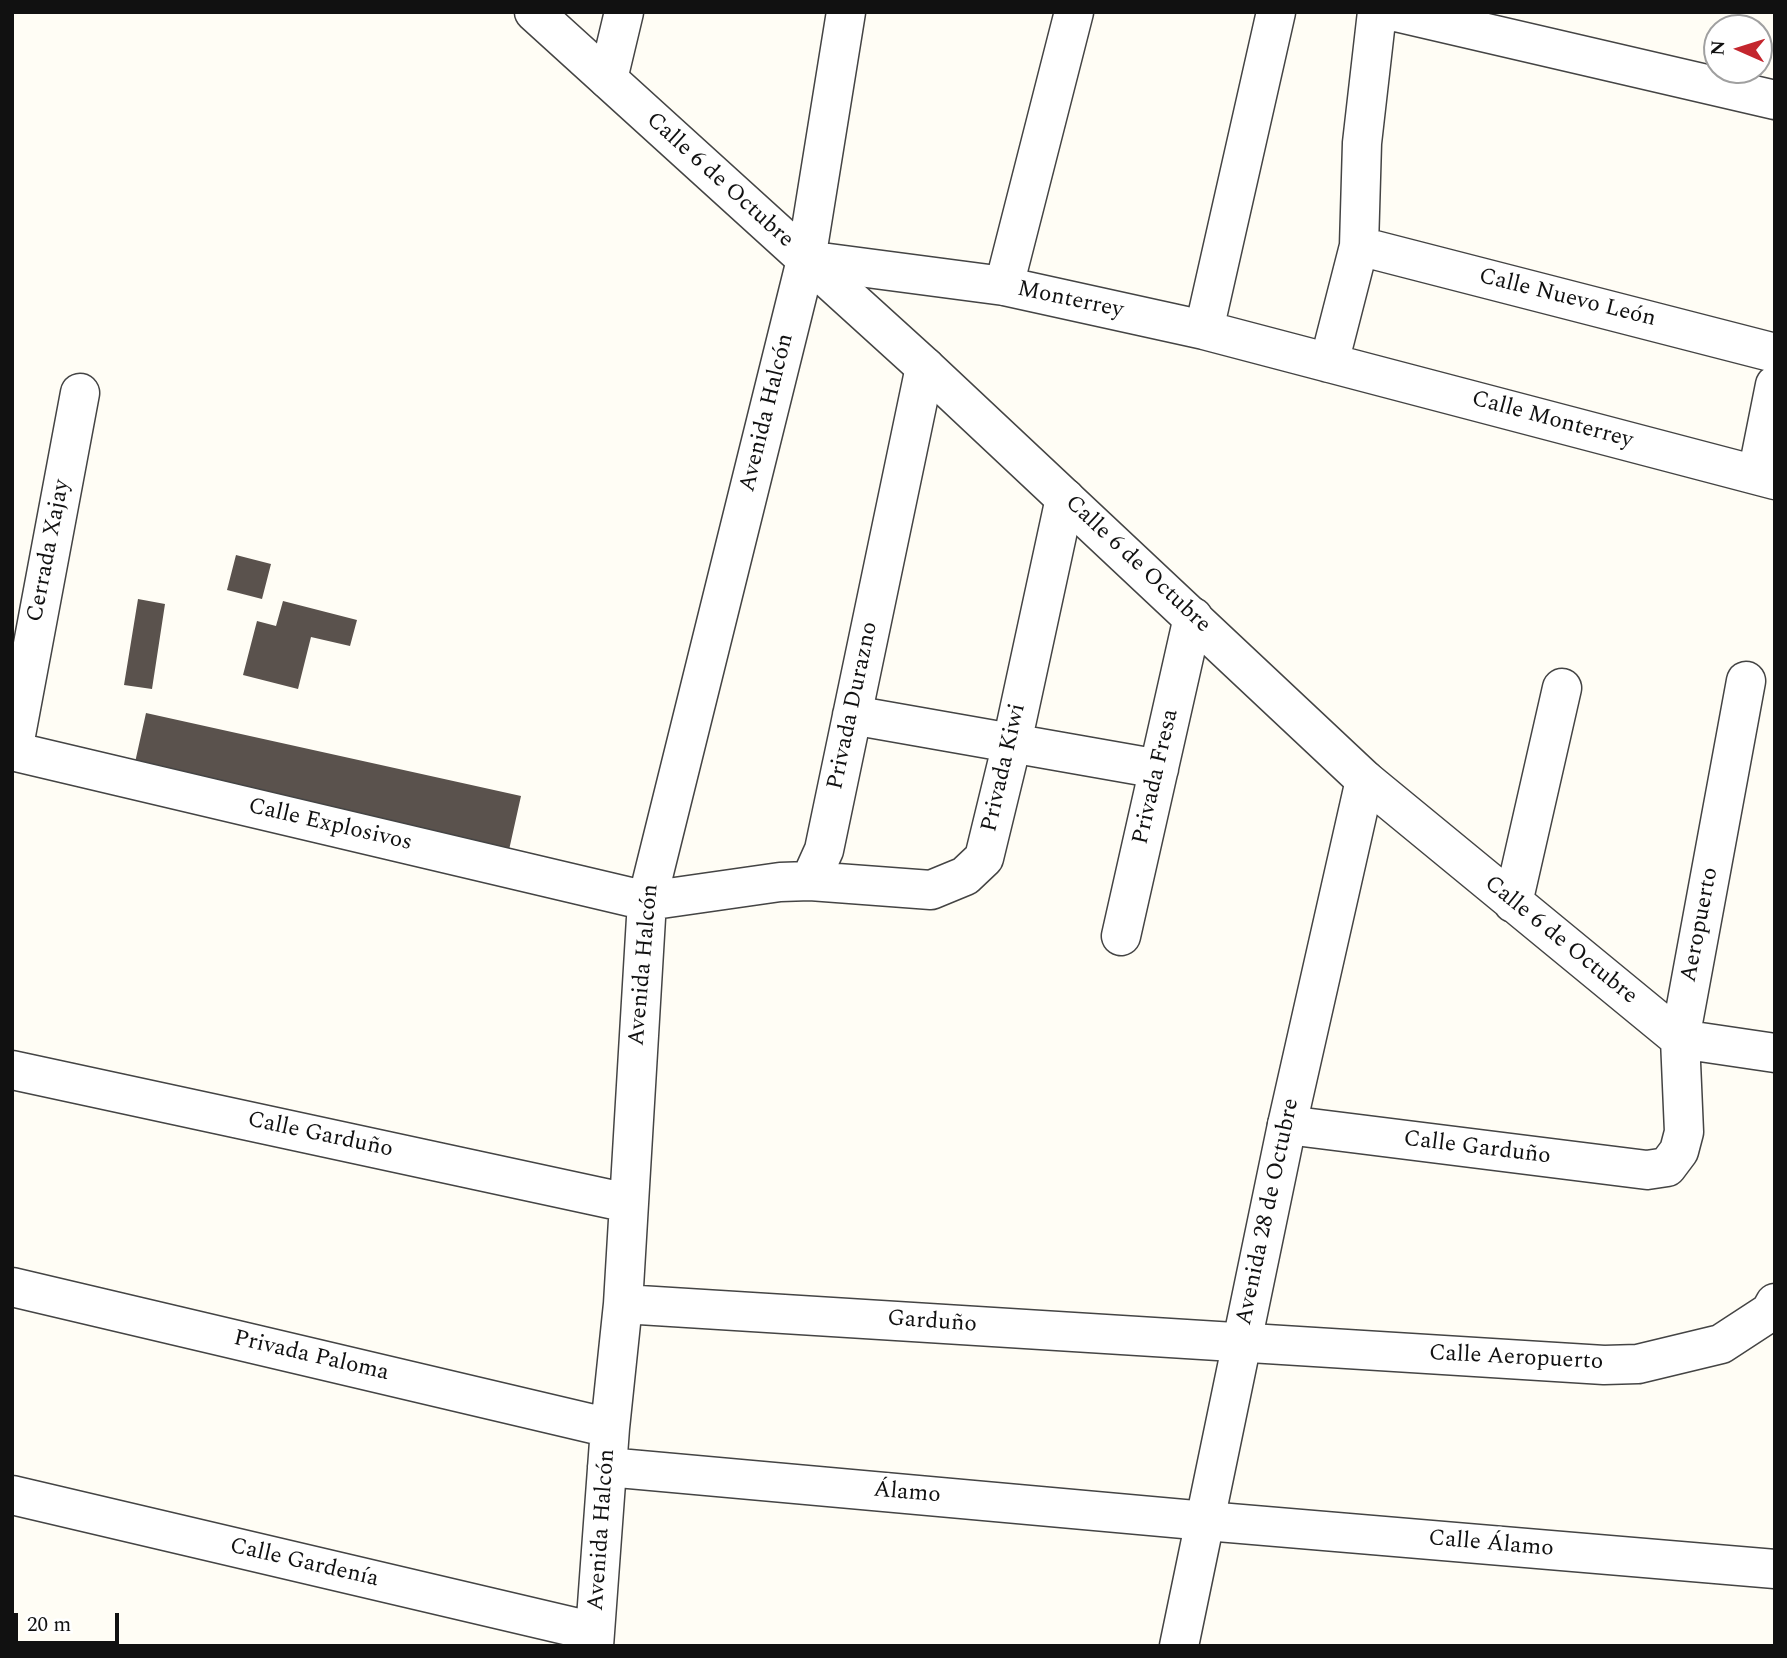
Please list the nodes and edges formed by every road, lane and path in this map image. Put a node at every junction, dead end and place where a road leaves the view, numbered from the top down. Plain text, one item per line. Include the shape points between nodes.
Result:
1 (534, 12) edge
2 (624, 12) edge
3 (846, 12) edge
4 (1074, 12) edge
5 (1276, 12) edge
6 (1377, 12) edge
7 (1396, 12) edge
8 (608, 79) junction
9 (1775, 100) edge
10 (1359, 246) junction
11 (806, 260) junction
12 (1004, 286) junction
13 (1203, 330) junction
14 (1775, 353) edge
15 (1329, 363) junction
16 (925, 367) junction
17 (1775, 385) edge
18 (80, 393) dead end
19 (1766, 477) edge
20 (1065, 498) junction
21 (1193, 617) junction
22 (1746, 681) dead end
23 (1562, 688) dead end
24 (852, 715) junction
25 (1012, 743) junction
26 (12, 751) edge
27 (1159, 769) junction
28 (1365, 780) junction
29 (810, 881) junction
30 (647, 901) junction
31 (1513, 903) junction
32 (1121, 936) dead end
33 (1680, 1039) junction
34 (1775, 1053) edge
35 (12, 1070) edge
36 (1287, 1125) junction
37 (1667, 1167) joint
38 (628, 1203) junction
39 (12, 1287) edge
40 (1775, 1303) edge
41 (623, 1304) junction
42 (1241, 1343) junction
43 (610, 1428) junction
44 (607, 1467) junction
45 (12, 1495) edge
46 (1206, 1521) junction
47 (1775, 1569) edge
48 (595, 1639) edge
49 (1179, 1646) edge

1 - 8 street, Calle 6 de Octubre
2 - 8 street
3 - 11 street, Avenida Halcón
4 - 12 street
5 - 13 street
6 - 10 street via 1362,143
7 - 9 street
8 - 11 street, Calle 6 de Octubre
10 - 14 street, Calle Nuevo León
10 - 15 street
11 - 12 street, Monterrey
11 - 16 street, Calle 6 de Octubre
11 - 30 street, Avenida Halcón
12 - 13 street, Monterrey
13 - 15 street, Monterrey
15 - 19 street, Calle Monterrey
16 - 20 street, Calle 6 de Octubre
16 - 24 street, Privada Durazno
17 - 19 street
18 - 26 street, Cerrada Xajay
20 - 21 street, Calle 6 de Octubre
20 - 25 street, Privada Kiwi
21 - 27 street, Privada Fresa
21 - 28 street, Calle 6 de Octubre
22 - 33 street, Aeropuerto
23 - 31 street
24 - 25 street
24 - 29 street, Privada Durazno via 824,850
25 - 27 street
25 - 29 street, Privada Kiwi via 984,858 965,876 931,890
26 - 30 street, Calle Explosivos
27 - 32 street, Privada Fresa
28 - 31 street, Calle 6 de Octubre
28 - 36 street, Avenida 28 de Octubre
29 - 30 street
30 - 38 street, Avenida Halcón
31 - 33 street, Calle 6 de Octubre
33 - 34 street
33 - 37 street, Aeropuerto via 1684,1132 1679,1151
35 - 38 street, Calle Garduño
36 - 37 street, Calle Garduño via 1647,1170
36 - 42 street, Avenida 28 de Octubre
38 - 41 street, Avenida Halcón
39 - 43 street, Privada Paloma
40 - 42 street, Calle Aeropuerto via 1770,1312 1721,1345 1638,1364
41 - 42 street, Garduño
41 - 43 street, Avenida Halcón
42 - 46 street, Avenida 28 de Octubre
43 - 44 street, Avenida Halcón
44 - 46 street, Álamo
44 - 48 street, Avenida Halcón
45 - 48 street, Calle Gardenía
46 - 47 street, Calle Álamo
46 - 49 street, Avenida 28 de Octubre

